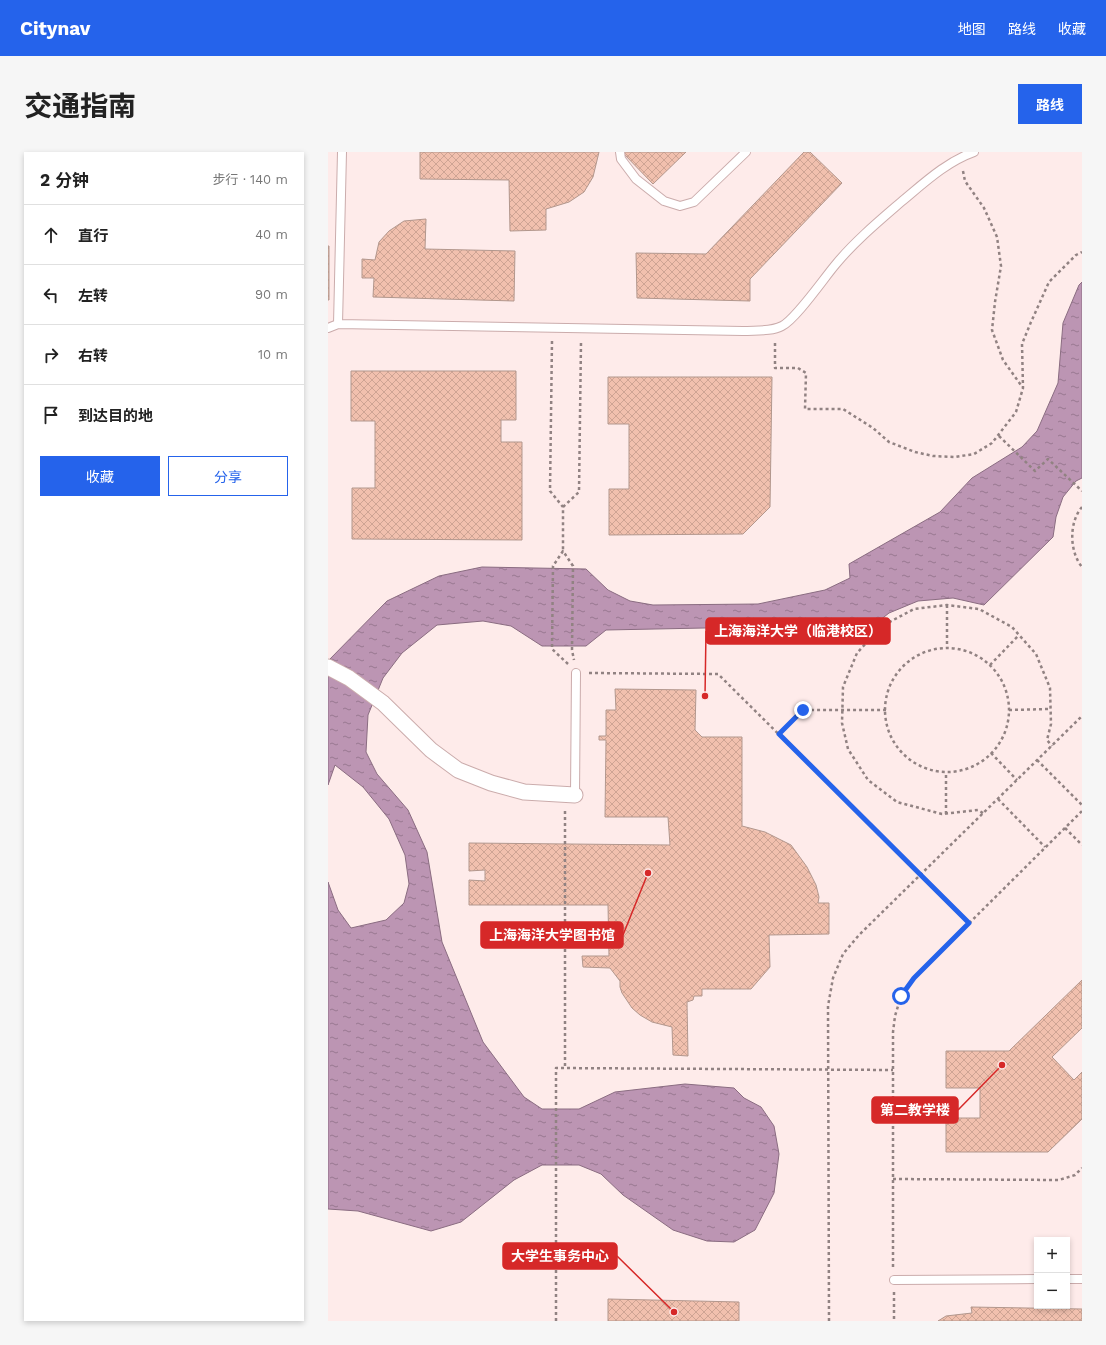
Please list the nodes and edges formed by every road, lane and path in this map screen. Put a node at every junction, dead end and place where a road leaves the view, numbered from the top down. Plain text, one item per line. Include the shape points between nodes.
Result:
1 (342, 152) edge
2 (620, 152) edge
3 (746, 152) edge
4 (974, 152) edge
5 (959, 154) edge
6 (1082, 252) edge
7 (338, 324) junction
8 (328, 328) edge
9 (552, 328) junction
10 (581, 328) junction
11 (773, 329) junction
12 (1023, 388) junction
13 (999, 436) junction
14 (1082, 491) edge
15 (1082, 506) edge
16 (563, 507) junction
17 (563, 551) junction
18 (1082, 567) edge
19 (947, 605) junction
20 (1019, 635) junction
21 (947, 648) junction
22 (572, 650) dead end
23 (990, 665) junction
24 (328, 667) edge
25 (576, 673) junction
26 (1050, 709) junction
27 (842, 710) junction
28 (886, 710) junction
29 (1009, 710) junction
30 (1082, 716) edge
31 (779, 734) junction
32 (1052, 746) junction
33 (991, 754) junction
34 (1037, 760) junction
35 (946, 773) junction
36 (1017, 780) junction
37 (570, 795) junction
38 (998, 799) junction
39 (1082, 805) edge
40 (1082, 811) edge
41 (983, 813) junction
42 (946, 814) junction
43 (1065, 828) junction
44 (1082, 845) edge
45 (1045, 847) junction
46 (921, 874) junction
47 (969, 923) junction
48 (565, 1068) junction
49 (828, 1070) junction
50 (894, 1070) junction
51 (1082, 1168) edge
52 (894, 1179) junction
53 (1034, 1279) edge
54 (1070, 1279) edge
55 (1082, 1279) edge
56 (894, 1280) junction
57 (556, 1321) edge
58 (829, 1321) edge
59 (894, 1321) edge

1 - 7 lane
2 - 3 lane via 636,179 664,201 680,206 694,202
4 - 5 lane
5 - 11 lane via 873,225 837,262 794,316 782,326
5 - 12 path via 965,181 984,208 997,237 1002,266 992,330 1003,360
6 - 12 path via 1049,282 1030,322 1022,344
7 - 8 lane
7 - 9 lane
9 - 10 lane
9 - 16 path via 550,491
10 - 11 lane via 743,331
10 - 16 path via 579,492
11 - 13 path via 775,368 798,368 806,373 805,409 843,408 889,442 933,456 955,457 974,454 992,444
12 - 13 path via 1016,412
13 - 14 path via 1035,470 1048,459
15 - 18 path via 1073,528 1073,548
16 - 17 path
17 - 22 path via 573,566
17 - 25 path via 553,566 552,649
19 - 20 path via 979,609 1012,627
19 - 21 path
19 - 27 path via 914,609 882,626 857,653 843,687
20 - 23 path
20 - 26 path via 1036,654 1050,688
21 - 23 path via 970,652
21 - 28 path via 926,652 907,663 893,680 885,700
23 - 29 path via 1002,680 1009,701
24 - 37 street via 349,678 383,703 431,750 458,770 524,792
25 - 31 path via 718,674
25 - 37 lane
26 - 29 path
26 - 32 path via 1051,724 1047,740
27 - 28 path
27 - 31 path via 803,710
27 - 42 path via 848,749 868,780 897,802
28 - 35 path via 886,724 894,744 909,760 928,770
29 - 33 path via 1009,722 1001,742
30 - 32 path
31 - 46 path
32 - 34 path
33 - 35 path via 968,769
33 - 36 path
34 - 36 path
34 - 39 path
35 - 42 path
36 - 38 path
37 - 48 path
38 - 41 path
38 - 45 path
40 - 43 path
41 - 42 path via 978,810
41 - 46 path
43 - 44 path
43 - 45 path
45 - 47 path
46 - 47 path
46 - 49 path via 843,954 833,978 828,1006
47 - 50 path via 914,978 901,996 895,1016
48 - 49 path
48 - 57 path via 556,1068
49 - 50 path
49 - 58 path
50 - 52 path
51 - 52 path via 1074,1175 1058,1180
52 - 56 path
53 - 56 lane
54 - 55 lane
56 - 59 path

